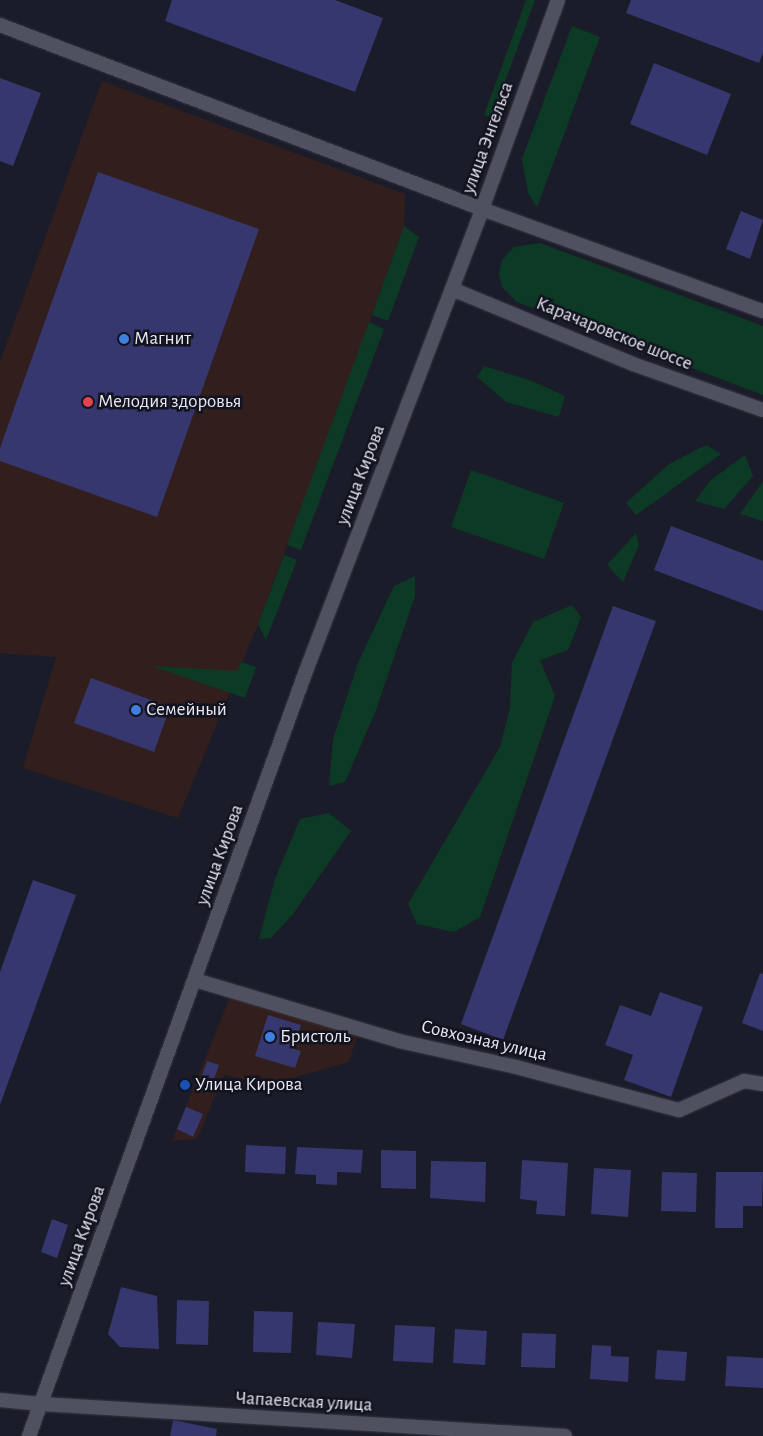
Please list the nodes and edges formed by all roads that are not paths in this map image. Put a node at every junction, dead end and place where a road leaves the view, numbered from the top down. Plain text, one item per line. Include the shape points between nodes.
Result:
1 (558, 0) edge
2 (0, 25) edge
3 (482, 209) junction
4 (452, 289) junction
5 (763, 311) edge
6 (763, 410) edge
7 (195, 980) junction
8 (763, 1084) edge
9 (0, 1400) edge
10 (41, 1404) junction
11 (30, 1436) edge
12 (565, 1436) edge

1 - 3 street, улица Энгельса
2 - 3 street
3 - 4 street, улица Энгельса
3 - 5 street
4 - 6 street, Карачаровское шоссе via 633,364
4 - 7 street, улица Кирова via 306,671
7 - 8 street, Совхозная улица via 399,1041 516,1067 679,1110 744,1081
7 - 10 street, улица Кирова
9 - 10 street, Чапаевская улица
10 - 11 street, улица Кирова
10 - 12 street, Чапаевская улица

